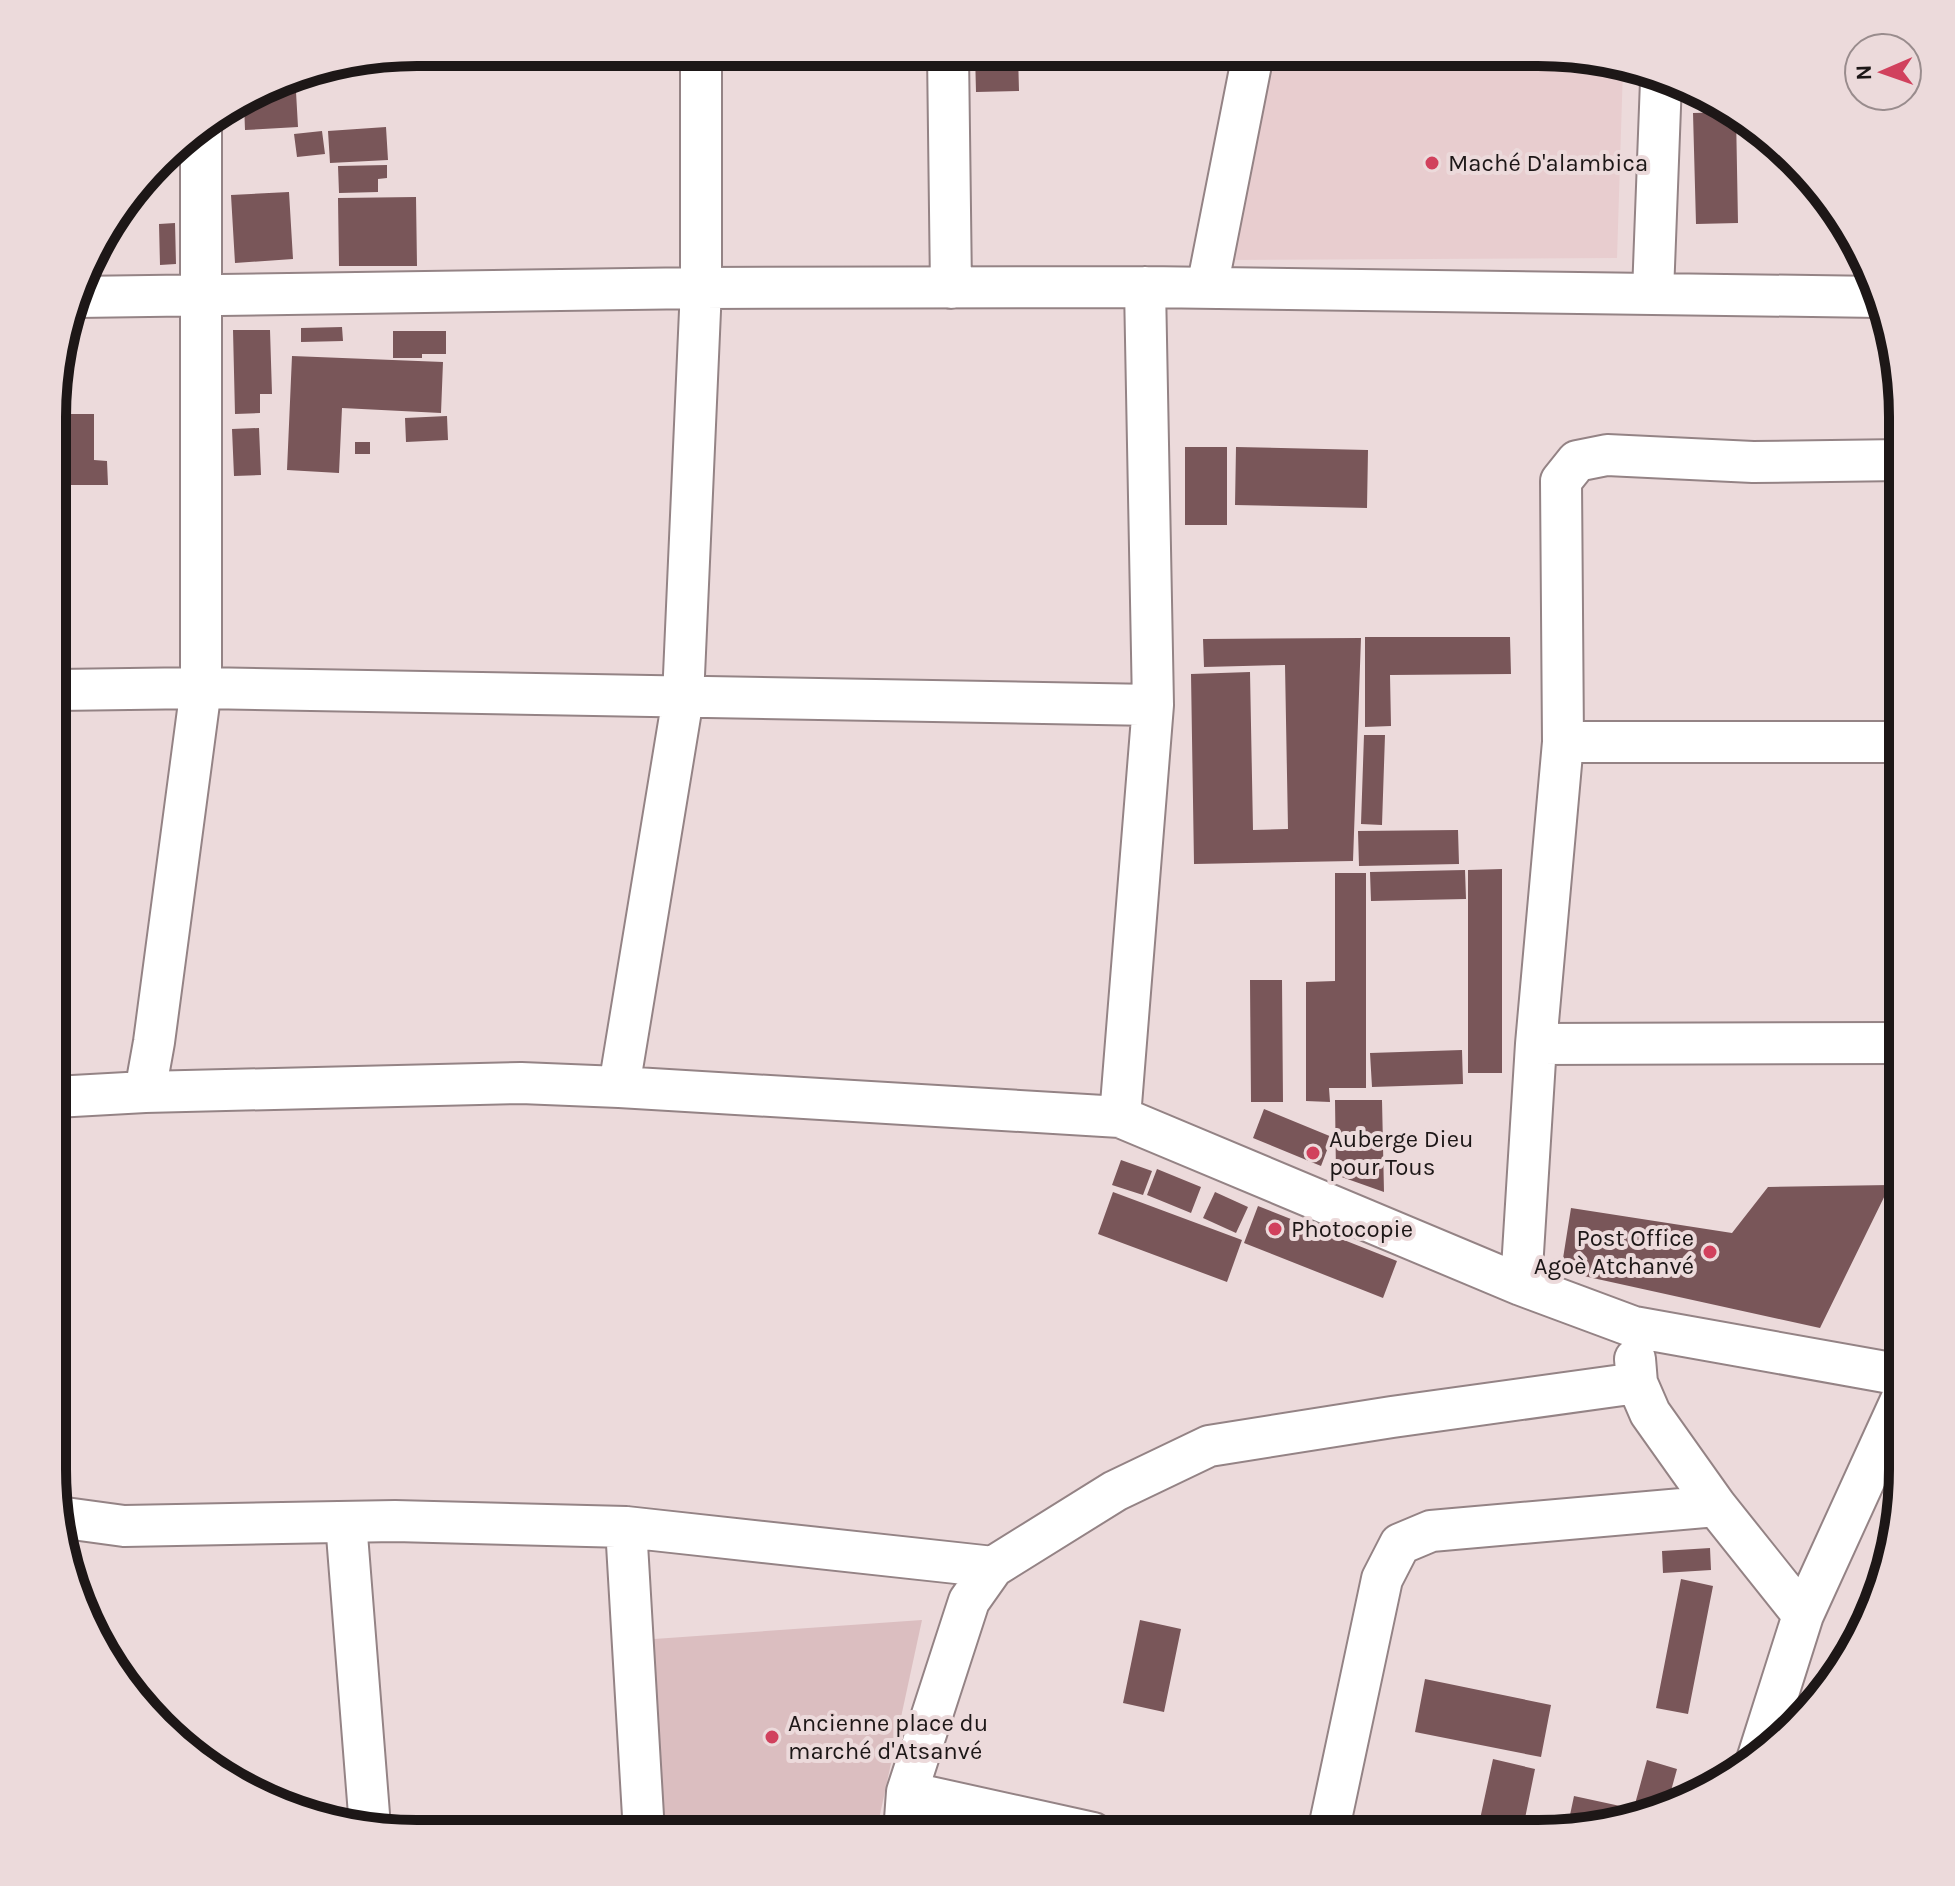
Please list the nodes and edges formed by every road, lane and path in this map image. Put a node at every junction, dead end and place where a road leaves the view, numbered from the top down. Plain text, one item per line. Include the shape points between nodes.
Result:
1 (701, 66) edge
2 (948, 66) edge
3 (1251, 66) edge
4 (1661, 89) edge
5 (201, 140) edge
6 (1145, 287) junction
7 (701, 288) junction
8 (951, 288) junction
9 (1207, 288) junction
10 (1653, 293) junction
11 (88, 297) edge
12 (201, 297) junction
13 (1867, 297) edge
14 (1889, 460) edge
15 (201, 688) junction
16 (66, 690) edge
17 (683, 698) junction
18 (1153, 705) junction
19 (1563, 742) junction
20 (1889, 742) edge
21 (1889, 1043) edge
22 (1536, 1044) junction
23 (619, 1087) junction
24 (145, 1092) junction
25 (66, 1096) edge
26 (1120, 1117) junction
27 (1521, 1285) junction
28 (1634, 1327) junction
29 (1889, 1373) edge
30 (1637, 1383) junction
31 (1889, 1426) edge
32 (1716, 1506) junction
33 (70, 1519) edge
34 (346, 1522) junction
35 (626, 1527) junction
36 (993, 1567) junction
37 (1803, 1615) junction
38 (1764, 1737) edge
39 (907, 1792) junction
40 (369, 1817) edge
41 (643, 1820) edge
42 (905, 1820) edge
43 (1034, 1820) edge
44 (1331, 1820) edge

1 - 7 street
2 - 8 street
3 - 9 street
4 - 10 street
5 - 12 street
6 - 8 street
6 - 9 street
6 - 18 street
7 - 8 street
7 - 12 street
7 - 17 street
9 - 10 street
10 - 13 street
11 - 12 street
12 - 15 street
14 - 19 street via 1753,462 1607,455 1577,461 1561,481
15 - 16 street
15 - 17 street
15 - 24 street
17 - 18 street
17 - 23 street
18 - 26 street
19 - 20 street
19 - 22 street
21 - 22 street
22 - 27 street
23 - 24 street via 521,1083
23 - 26 street
24 - 25 street
26 - 27 street
27 - 28 street
28 - 29 street
28 - 30 street
30 - 32 street via 1650,1413
30 - 36 street via 1209,1446 1115,1491
31 - 37 street
32 - 37 street
32 - 44 street via 1431,1531 1400,1544 1382,1579
33 - 34 street via 124,1526
34 - 35 street
34 - 40 street
35 - 36 street
35 - 41 street
36 - 39 street via 969,1601
37 - 38 street
39 - 42 street
39 - 43 street

